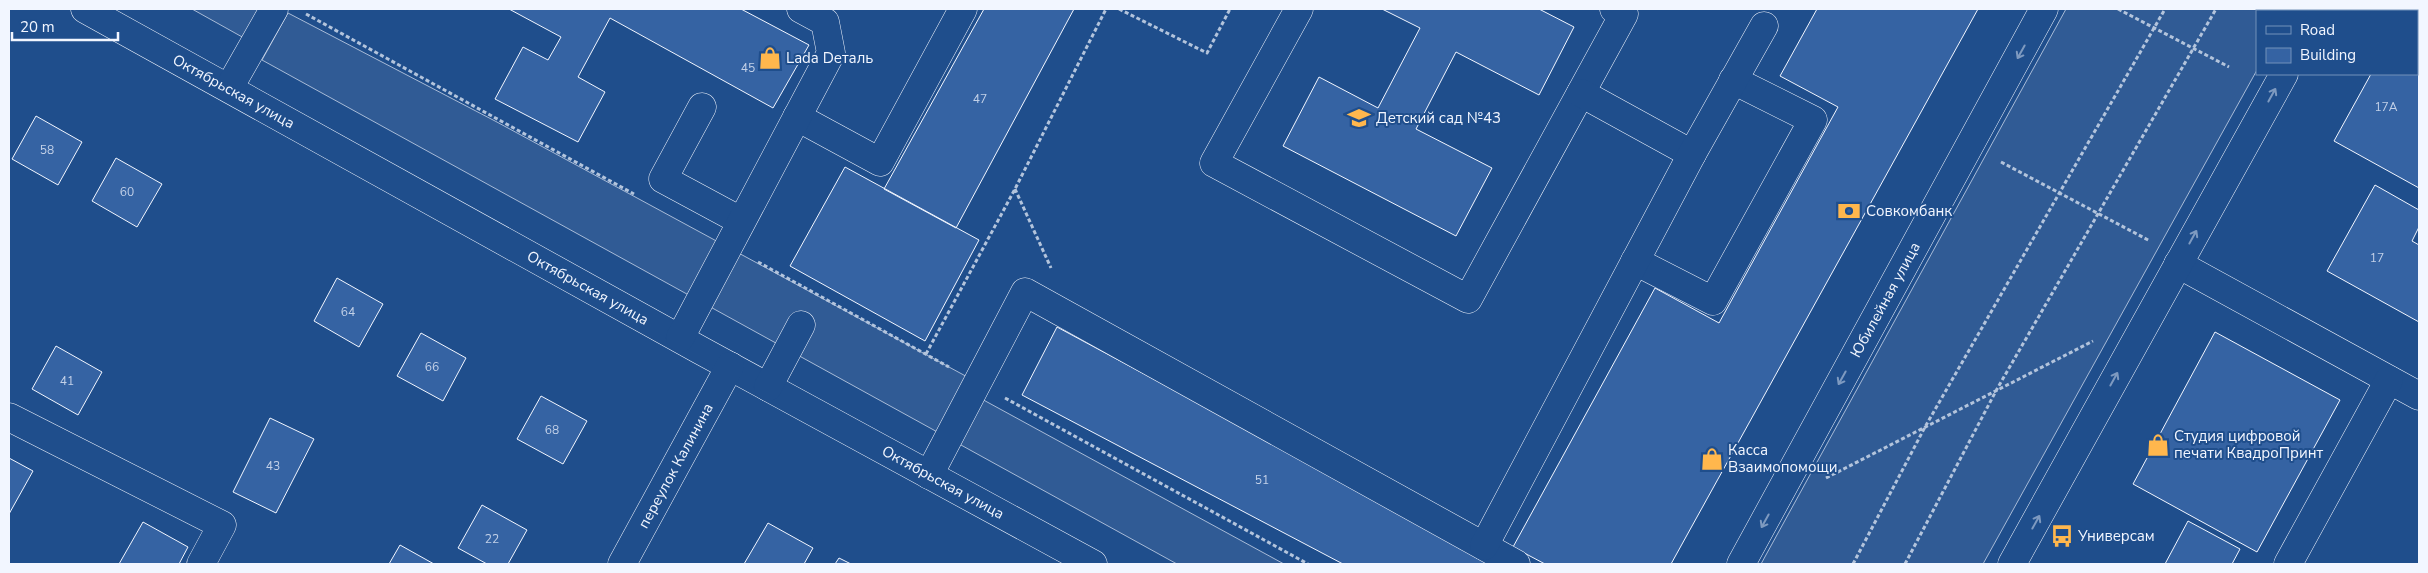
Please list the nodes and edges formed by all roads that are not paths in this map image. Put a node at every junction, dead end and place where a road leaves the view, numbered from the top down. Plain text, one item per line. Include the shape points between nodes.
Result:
1 (85, 9) edge
2 (274, 9) edge
3 (801, 9) edge
4 (963, 9) edge
5 (1299, 9) edge
6 (1614, 9) edge
7 (2044, 9) edge
8 (1764, 26) dead end
9 (2283, 75) edge
10 (1733, 80) junction
11 (229, 88) junction
12 (1581, 93) junction
13 (702, 107) dead end
14 (797, 117) junction
15 (1692, 154) junction
16 (741, 221) junction
17 (1636, 261) junction
18 (2178, 264) junction
19 (800, 325) dead end
20 (680, 338) junction
21 (730, 366) junction
22 (2390, 380) junction
23 (768, 387) junction
24 (2419, 396) edge
25 (9, 417) edge
26 (929, 475) junction
27 (1484, 546) junction
28 (201, 564) edge
29 (622, 564) edge
30 (1093, 564) edge
31 (1516, 564) edge
32 (1741, 564) edge
33 (2012, 564) edge
34 (2288, 564) edge

1 - 11 street, Октябрьская улица
2 - 11 street
3 - 14 street via 825,22 831,53
4 - 14 street via 880,162
5 - 12 street via 1214,163 1468,298
6 - 12 street via 1624,14
7 -> 32 street, Юбилейная улица
8 - 10 street
18 -> 9 street
10 - 15 street
10 - 17 street via 1812,120 1713,301
11 - 20 street, Октябрьская улица
12 - 15 street
13 - 16 street via 663,179
14 - 16 street
15 - 17 street
16 - 20 street
17 - 27 street
18 - 22 street
33 -> 18 street
19 - 23 street
20 - 21 street, Октябрьская улица
21 - 23 street, Октябрьская улица
21 - 29 street, переулок Калинина
22 - 24 street
22 - 34 street
23 - 26 street, Октябрьская улица
25 - 28 street via 222,525
26 - 27 street via 1025,292
26 - 30 street, Октябрьская улица
27 - 31 street

